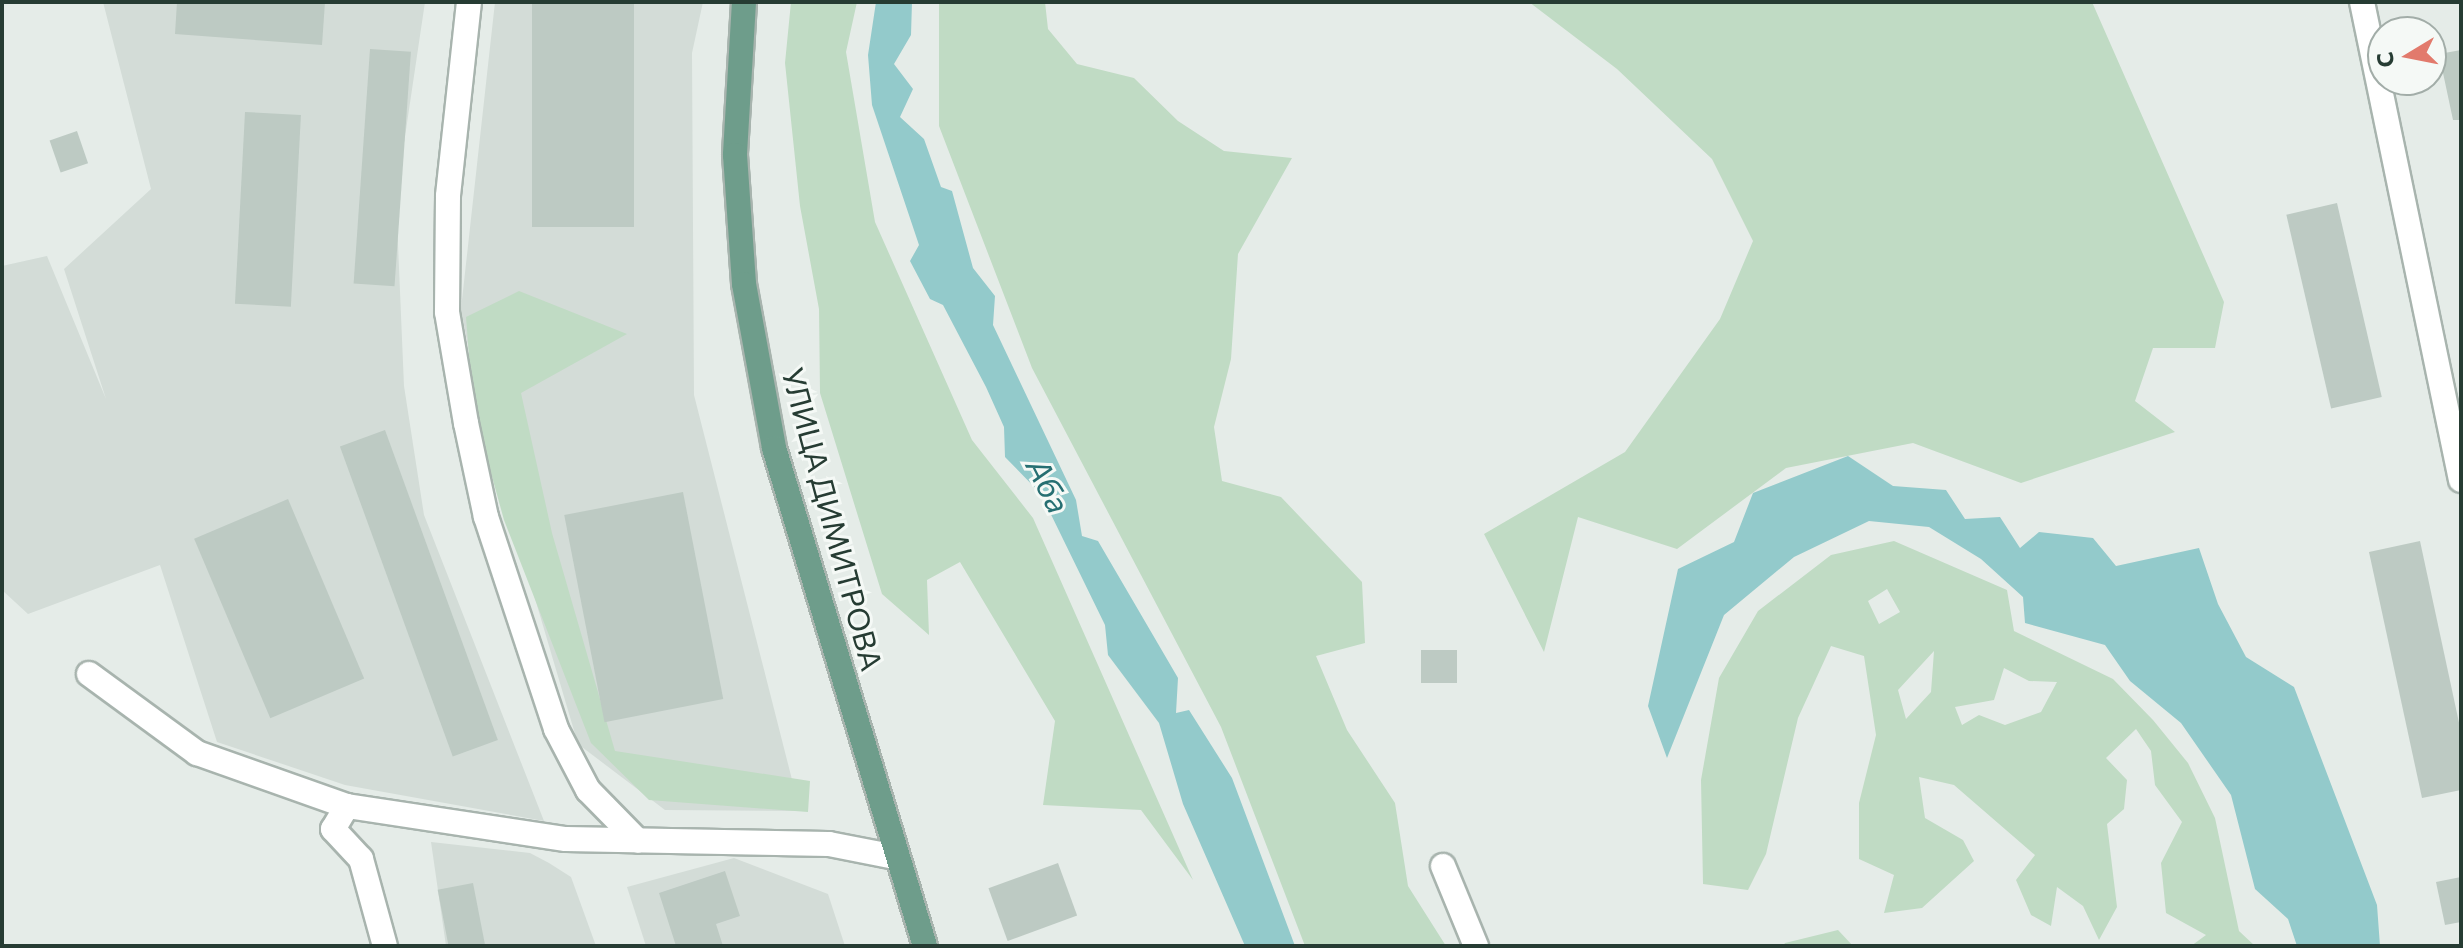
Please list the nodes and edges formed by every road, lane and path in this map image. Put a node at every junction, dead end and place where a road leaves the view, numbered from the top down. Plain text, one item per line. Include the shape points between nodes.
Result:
1 (469, 2) edge
2 (744, 2) edge
3 (2362, 2) edge
4 (2461, 480) edge
5 (89, 674) dead end
6 (347, 806) junction
7 (638, 841) junction
8 (895, 857) junction
9 (1443, 866) dead end
10 (385, 946) edge
11 (925, 946) edge
12 (1476, 946) edge

1 - 7 street via 448,196 447,297 466,423 486,517 556,729 588,790
2 - 8 main road, УЛИЦА ДИМИТРОВА via 735,155 748,309 774,448
3 - 4 street
5 - 6 street via 197,753
6 - 7 street via 497,829
6 - 10 street via 333,829 361,859
7 - 8 street via 829,844
8 - 11 main road, УЛИЦА ДИМИТРОВА
9 - 12 street

